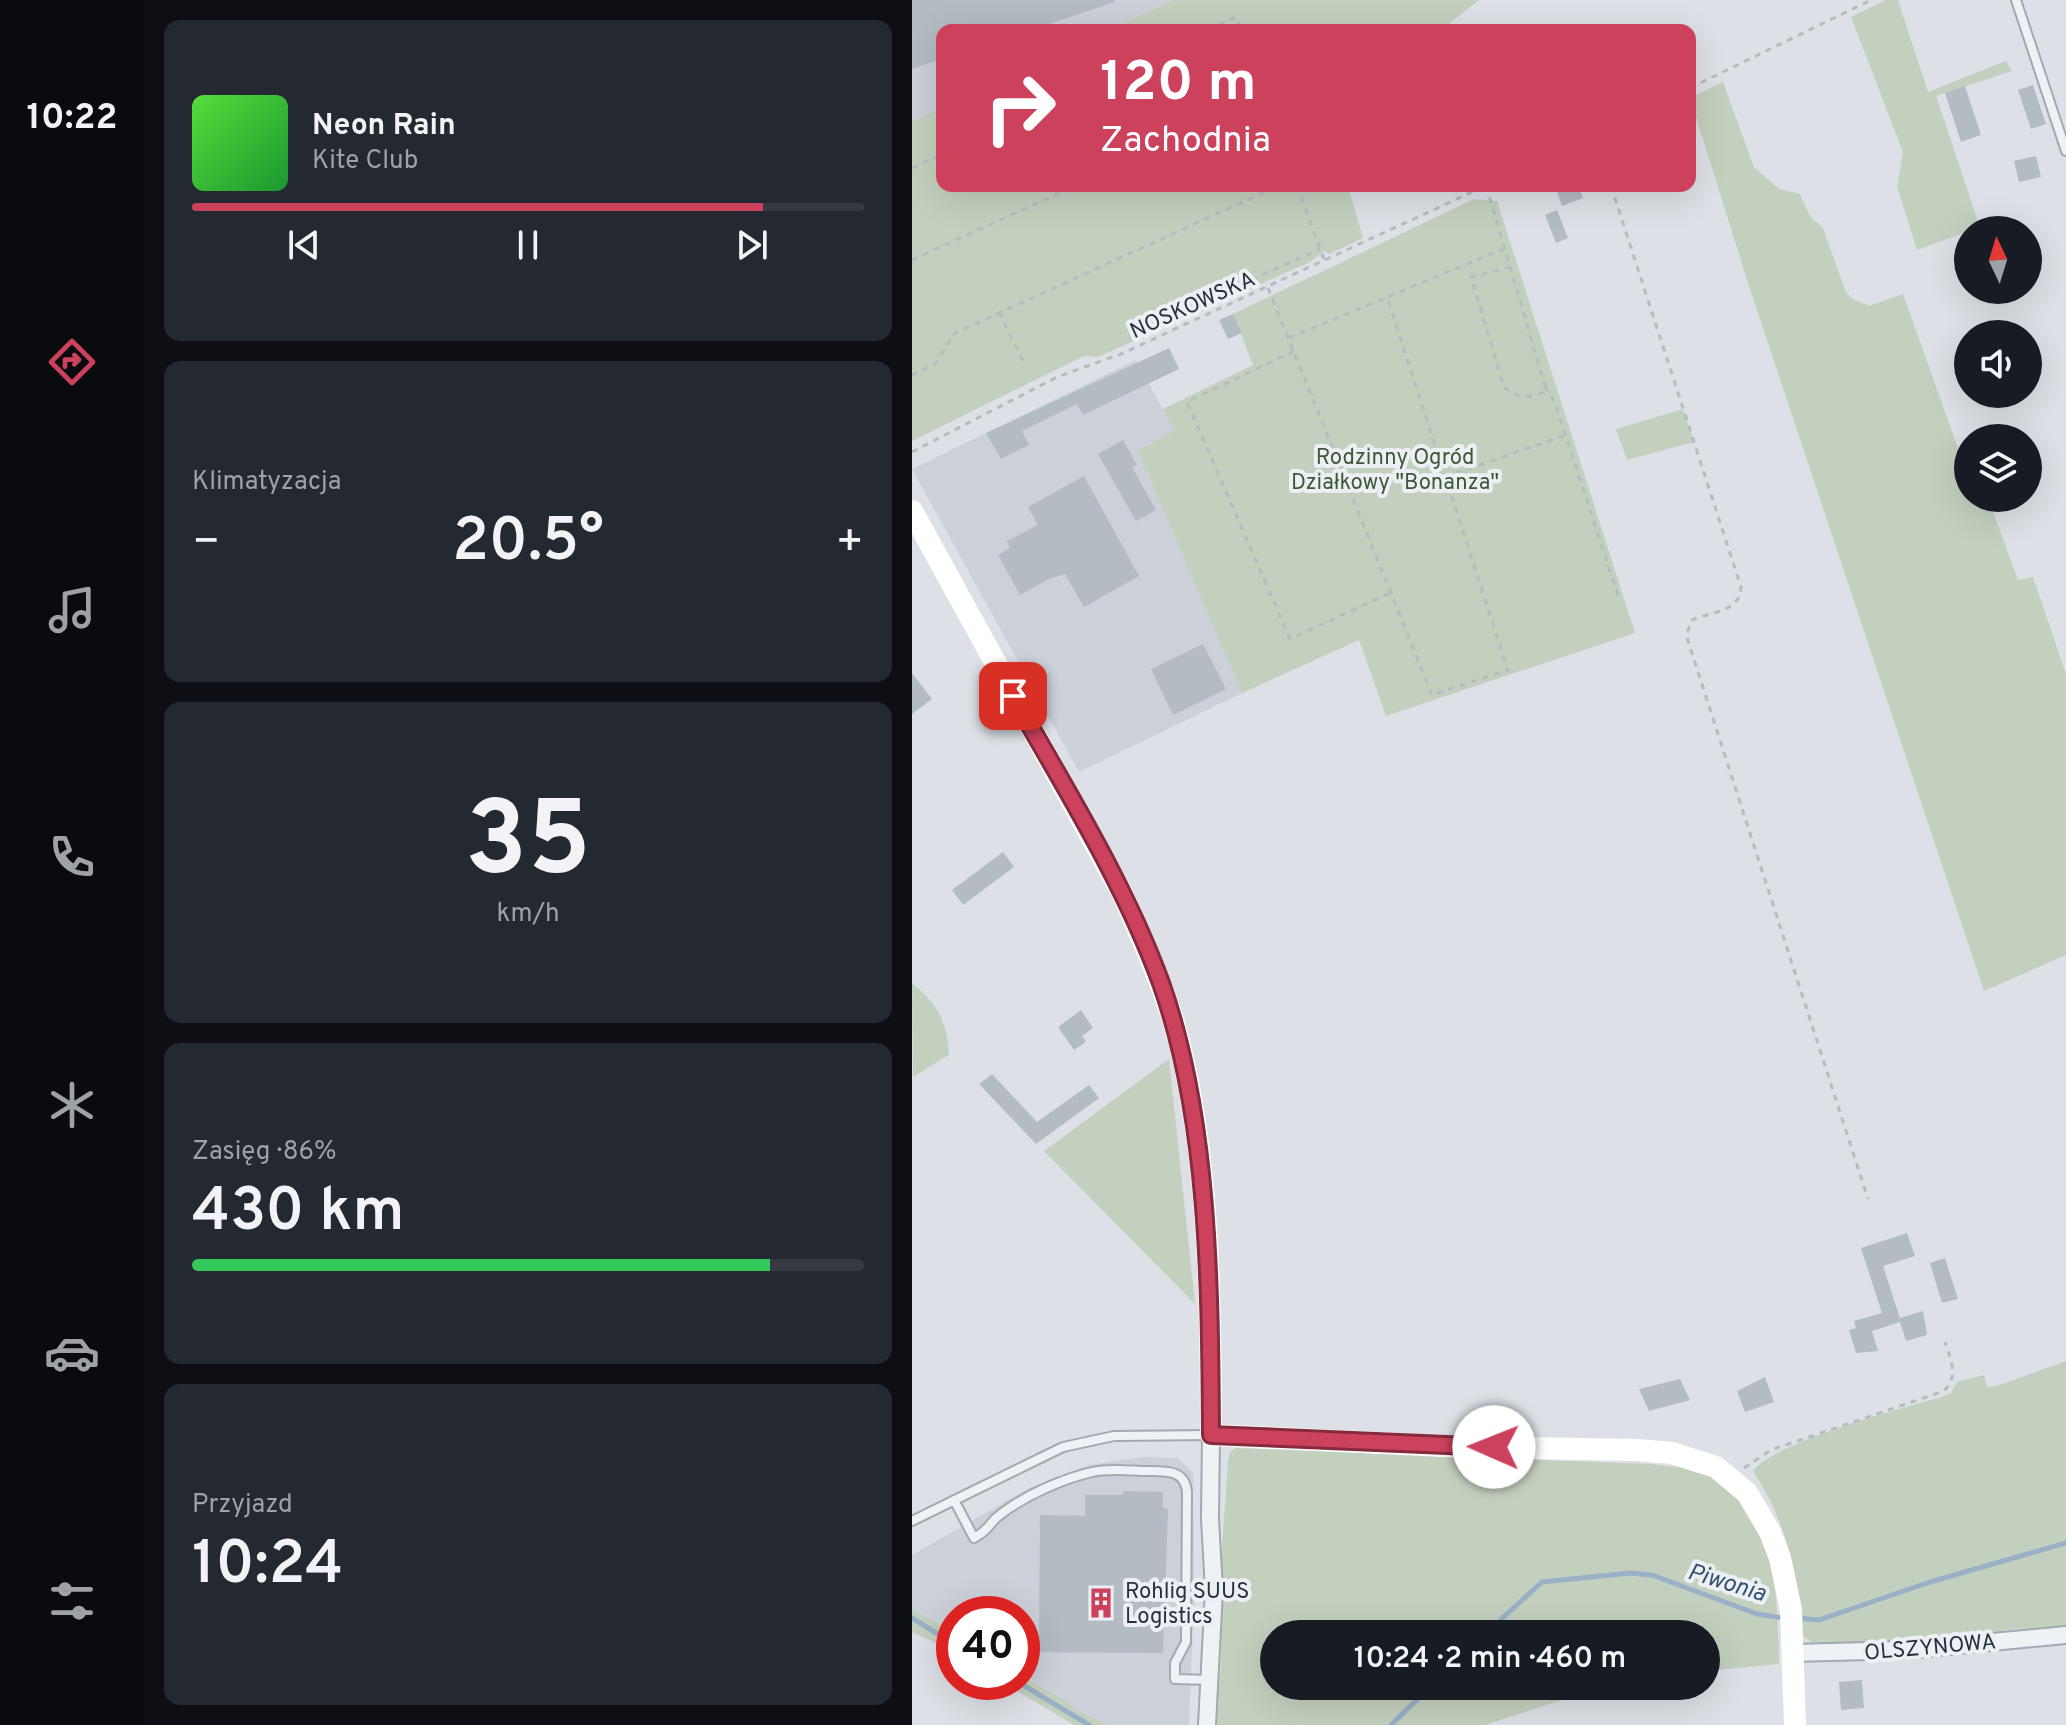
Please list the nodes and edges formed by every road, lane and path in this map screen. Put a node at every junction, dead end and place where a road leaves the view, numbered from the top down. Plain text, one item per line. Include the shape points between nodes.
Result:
1 (1871, 0) edge
2 (2016, 0) edge
3 (1221, 24) edge
4 (1239, 24) edge
5 (1696, 85) edge
6 (2066, 151) edge
7 (936, 157) edge
8 (912, 168) edge
9 (1062, 192) edge
10 (1265, 192) edge
11 (1299, 192) edge
12 (1472, 192) edge
13 (1487, 192) edge
14 (1613, 192) edge
15 (1320, 249) junction
16 (1505, 249) junction
17 (912, 260) edge
18 (1325, 262) junction
19 (1510, 267) junction
20 (1268, 288) junction
21 (1387, 297) junction
22 (999, 312) junction
23 (1131, 334) dead end
24 (1289, 338) junction
25 (1294, 351) junction
26 (1023, 361) dead end
27 (912, 375) edge
28 (1545, 386) junction
29 (1566, 435) junction
30 (912, 452) edge
31 (1445, 477) junction
32 (912, 511) edge
33 (1392, 592) junction
34 (1619, 598) dead end
35 (1868, 1199) dead end
36 (1945, 1342) dead end
37 (1211, 1435) junction
38 (1732, 1478) junction
39 (954, 1500) junction
40 (912, 1521) edge
41 (2066, 1635) edge
42 (1793, 1653) junction
43 (1211, 1680) junction
44 (1207, 1725) edge
45 (1795, 1725) edge

1 - 5 path
2 - 6 lane
3 - 4 path via 1236,17
7 - 8 path
9 - 17 path
10 - 22 path
11 - 15 path
12 - 18 path, NOSKOWSKA
13 - 16 path
14 - 35 path via 1741,587 1732,606 1692,620 1688,641
15 - 18 path
15 - 23 path
16 - 19 path
16 - 21 path
18 - 20 path, NOSKOWSKA
19 - 28 path
19 - 28 path via 1471,277 1504,387 1513,394 1537,396
20 - 24 path
20 - 30 path, NOSKOWSKA via 1057,377
21 - 24 path
21 - 31 path
22 - 26 path
22 - 27 path via 955,333 935,364
24 - 25 path
25 - 33 path
25 - 33 path via 1187,402 1290,639
28 - 29 path
29 - 31 path
29 - 34 path
31 - 33 path via 1508,670 1432,695
32 - 37 street via 1116,881 1161,984 1184,1069 1199,1168 1210,1298
36 - 38 path via 1953,1370 1944,1391 1771,1450
37 - 38 street via 1638,1450 1697,1460
37 - 39 lane via 1087,1440
37 - 43 street
38 - 42 street via 1747,1493 1780,1558
39 - 40 lane
39 - 43 lane via 974,1538 1029,1497 1092,1472 1178,1474 1187,1492 1186,1642 1175,1663 1175,1679
41 - 42 street, OLSZYNOWA via 1907,1650
42 - 45 street
43 - 44 street

